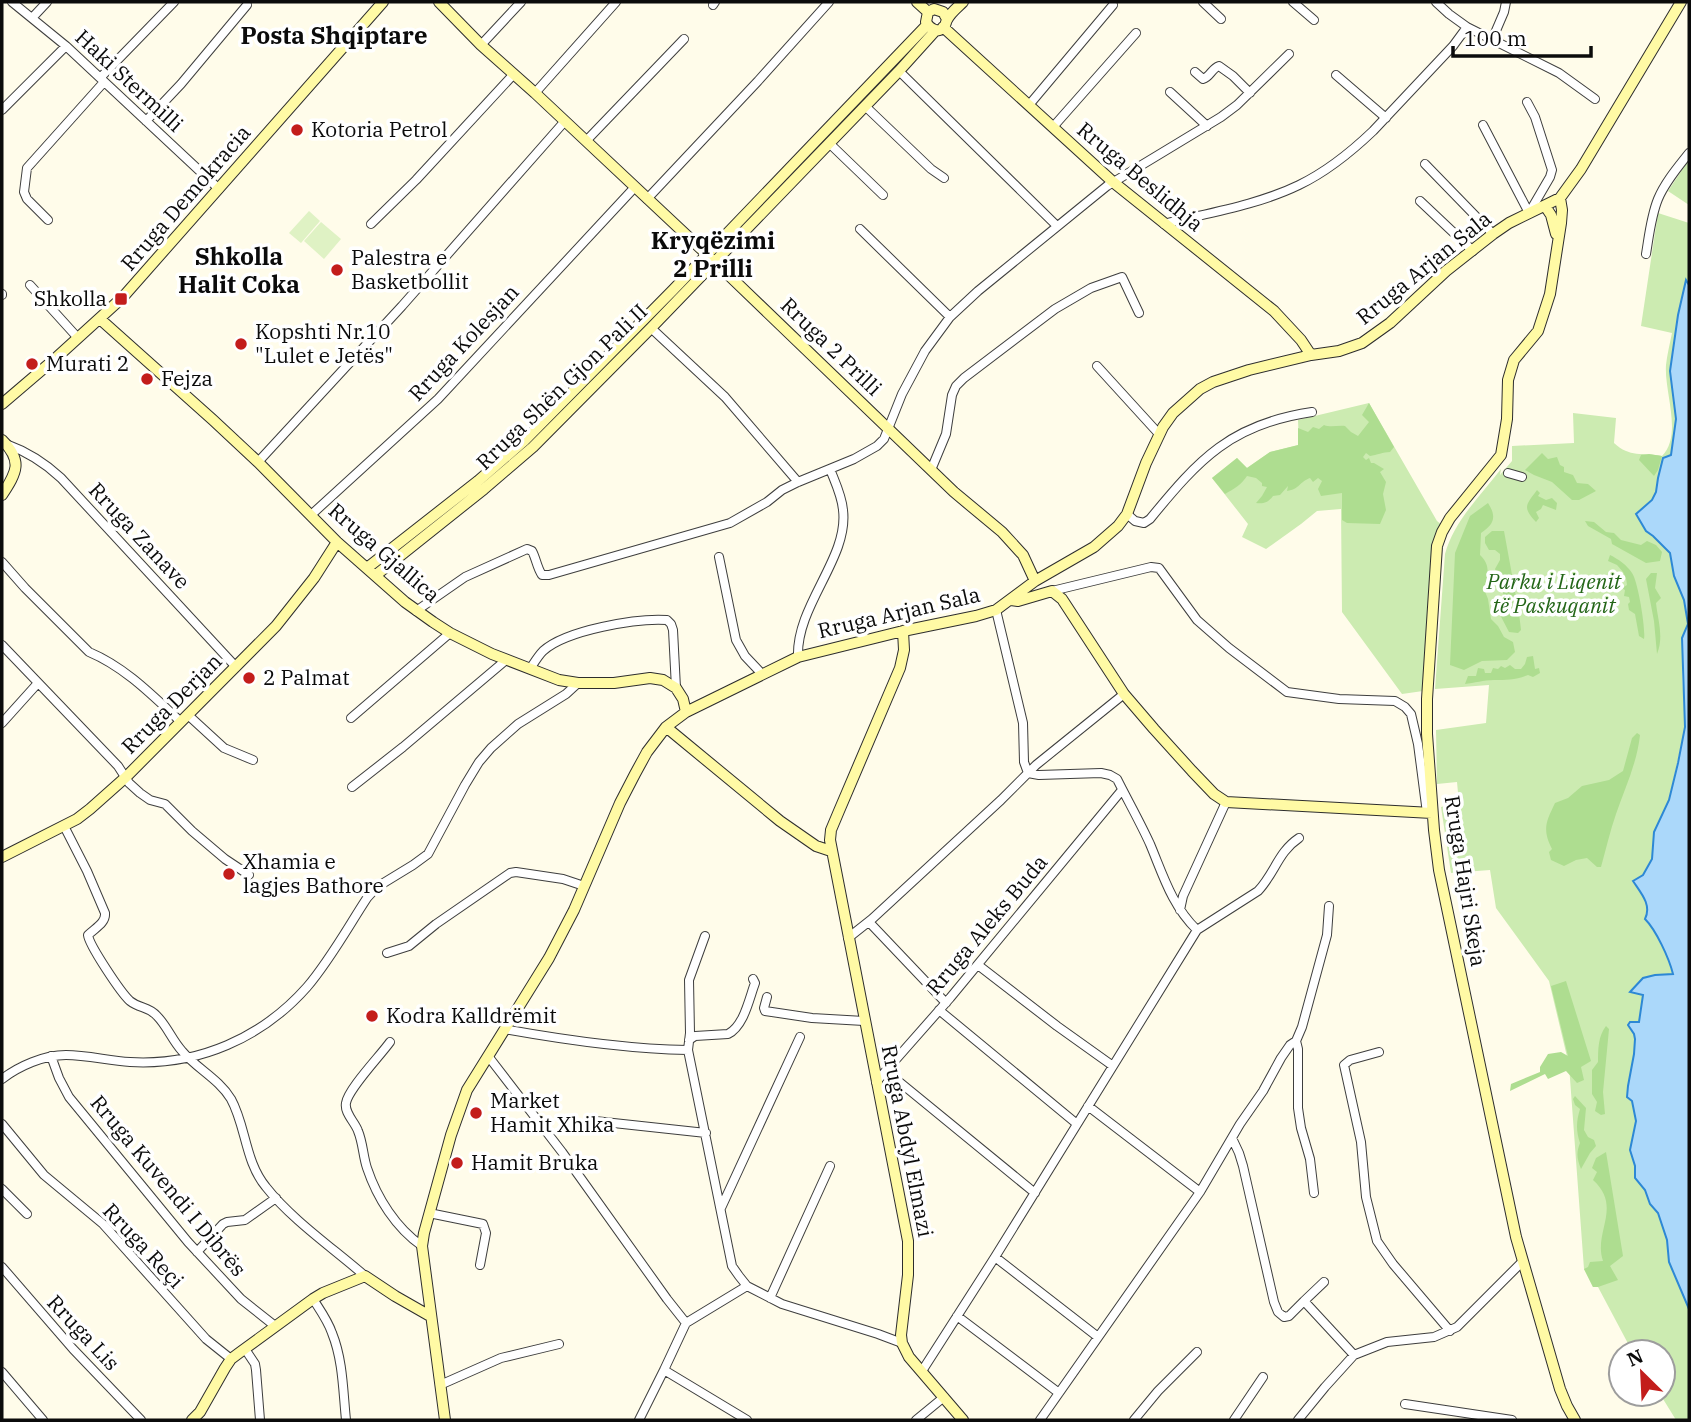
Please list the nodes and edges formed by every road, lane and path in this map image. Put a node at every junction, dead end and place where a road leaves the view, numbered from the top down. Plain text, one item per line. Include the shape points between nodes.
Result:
1 (12, 2) edge
2 (47, 2) edge
3 (174, 2) edge
4 (383, 2) edge
5 (439, 2) edge
6 (521, 2) edge
7 (616, 2) edge
8 (829, 2) edge
9 (917, 2) edge
10 (964, 2) edge
11 (1203, 2) edge
12 (1293, 2) edge
13 (1436, 2) edge
14 (1506, 2) edge
15 (1681, 2) edge
16 (247, 5) dead end
17 (1113, 5) dead end
18 (32, 18) junction
19 (940, 19) edge
20 (1221, 19) dead end
21 (1314, 20) dead end
22 (1467, 27) junction
23 (1136, 33) dead end
24 (684, 39) dead end
25 (1492, 40) junction
26 (481, 45) junction
27 (66, 46) junction
28 (1289, 54) dead end
29 (900, 71) junction
30 (1195, 72) dead end
31 (513, 75) junction
32 (1336, 75) dead end
33 (102, 80) junction
34 (1170, 92) dead end
35 (535, 93) junction
36 (1250, 93) junction
37 (1595, 99) dead end
38 (1527, 102) dead end
39 (1029, 105) junction
40 (865, 106) junction
41 (2, 110) edge
42 (1386, 118) junction
43 (146, 121) junction
44 (565, 121) junction
45 (1483, 125) dead end
46 (1207, 126) junction
47 (1053, 127) junction
48 (586, 141) junction
49 (830, 143) junction
50 (1689, 153) edge
51 (1425, 164) dead end
52 (944, 178) dead end
53 (1113, 182) junction
54 (635, 187) junction
55 (219, 188) junction
56 (883, 195) dead end
57 (1560, 198) junction
58 (647, 199) junction
59 (1420, 201) dead end
60 (1545, 206) junction
61 (1529, 213) junction
62 (48, 220) dead end
63 (371, 224) dead end
64 (1164, 224) junction
65 (1057, 226) junction
66 (860, 229) dead end
67 (1493, 234) junction
68 (1558, 240) junction
69 (1473, 251) junction
70 (1646, 254) dead end
71 (710, 258) junction
72 (30, 285) dead end
73 (1139, 313) dead end
74 (950, 317) junction
75 (100, 319) junction
76 (650, 328) junction
77 (78, 338) junction
78 (1311, 355) junction
79 (1097, 366) dead end
80 (2, 404) edge
81 (1312, 412) dead end
82 (889, 429) junction
83 (1159, 435) junction
84 (3, 444) edge
85 (258, 462) junction
86 (830, 469) junction
87 (931, 470) junction
88 (1508, 473) dead end
89 (1522, 477) dead end
90 (798, 482) junction
91 (2, 495) edge
92 (1127, 514) junction
93 (311, 515) junction
94 (337, 542) junction
95 (719, 557) dead end
96 (2, 562) edge
97 (371, 572) junction
98 (1035, 581) junction
99 (1052, 591) junction
100 (1010, 600) junction
101 (996, 610) junction
102 (416, 611) junction
103 (904, 631) junction
104 (450, 633) junction
105 (2, 645) edge
106 (798, 657) junction
107 (506, 660) junction
108 (236, 667) junction
109 (530, 668) junction
110 (762, 674) junction
111 (578, 682) junction
112 (38, 683) junction
113 (676, 688) junction
114 (1124, 694) junction
115 (686, 712) junction
116 (184, 718) junction
117 (351, 718) dead end
118 (2, 723) edge
119 (666, 727) junction
120 (253, 760) dead end
121 (1028, 773) junction
122 (126, 777) junction
123 (352, 787) dead end
124 (1122, 790) junction
125 (1226, 802) junction
126 (1430, 813) junction
127 (64, 826) junction
128 (1299, 838) dead end
129 (831, 851) junction
130 (2, 857) edge
131 (248, 875) dead end
132 (584, 886) junction
133 (1329, 906) dead end
134 (1180, 910) junction
135 (869, 922) junction
136 (1197, 930) junction
137 (705, 936) dead end
138 (848, 938) junction
139 (387, 953) dead end
140 (978, 965) junction
141 (752, 979) dead end
142 (767, 997) dead end
143 (943, 1006) junction
144 (864, 1021) junction
145 (505, 1029) junction
146 (800, 1037) dead end
147 (689, 1040) junction
148 (1296, 1041) junction
149 (390, 1042) dead end
150 (688, 1050) junction
151 (1378, 1052) dead end
152 (51, 1056) junction
153 (488, 1056) junction
154 (188, 1058) junction
155 (1113, 1066) junction
156 (886, 1071) junction
157 (2, 1079) edge
158 (876, 1082) junction
159 (1088, 1106) junction
160 (595, 1121) dead end
161 (2, 1124) edge
162 (1077, 1124) junction
163 (706, 1133) junction
164 (1233, 1138) junction
165 (830, 1166) dead end
166 (2, 1189) edge
167 (1200, 1192) junction
168 (1035, 1193) junction
169 (1314, 1193) dead end
170 (276, 1198) junction
171 (721, 1209) junction
172 (429, 1213) junction
173 (27, 1214) dead end
174 (422, 1246) junction
175 (197, 1252) junction
176 (995, 1257) junction
177 (1522, 1262) junction
178 (480, 1265) dead end
179 (2, 1267) edge
180 (365, 1276) junction
181 (1324, 1282) dead end
182 (747, 1286) junction
183 (770, 1298) junction
184 (313, 1299) junction
185 (1304, 1301) junction
186 (430, 1316) junction
187 (957, 1316) junction
188 (686, 1323) junction
189 (275, 1326) junction
190 (1450, 1331) junction
191 (1098, 1337) junction
192 (902, 1343) junction
193 (559, 1344) dead end
194 (244, 1349) junction
195 (1196, 1352) dead end
196 (1354, 1355) junction
197 (231, 1359) junction
198 (664, 1370) junction
199 (922, 1371) junction
200 (2, 1372) edge
201 (1263, 1377) dead end
202 (440, 1385) junction
203 (1059, 1393) junction
204 (944, 1397) junction
205 (1405, 1404) dead end
206 (43, 1420) edge
207 (141, 1420) edge
208 (192, 1420) edge
209 (260, 1420) edge
210 (346, 1420) edge
211 (445, 1420) edge
212 (639, 1420) edge
213 (747, 1420) edge
214 (916, 1420) edge
215 (963, 1420) edge
216 (1040, 1420) edge
217 (1134, 1420) edge
218 (1235, 1420) edge
219 (1298, 1420) edge
220 (1512, 1420) edge
221 (1576, 1420) edge

1 - 18 street, Haki Stermilli
2 - 18 street
3 - 33 street
4 - 55 street, Rruga Demokracia
5 - 26 street, Rruga 2 Prilli
6 - 26 street
7 - 35 street
8 - 58 street
9 - 19 street via 928,12 934,9
10 - 19 street, Rruga Shën Gjon Pali II
11 - 20 street
12 - 21 street
13 - 22 street
14 - 25 street
15 - 57 street, Rruga Arjan Sala
16 - 43 street
17 - 39 street
18 - 27 street, Haki Stermilli
19 - 29 street, Rruga Shën Gjon Pali II
19 - 39 street, Rruga Beslidhja
19 - 71 street, Rruga Shën Gjon Pali II
22 - 25 street
22 - 42 street
23 - 47 street
24 - 48 street
25 - 37 street via 1559,73
26 - 31 street, Rruga 2 Prilli
27 - 33 street, Haki Stermilli
27 - 41 street
28 - 36 street
29 - 40 street, Rruga Shën Gjon Pali II
29 - 65 street
30 - 36 street via 1203,79 1219,66
31 - 35 street, Rruga 2 Prilli
31 - 63 street
32 - 42 street
33 - 43 street, Haki Stermilli
33 - 62 street via 27,167 24,192
34 - 46 street
35 - 44 street, Rruga 2 Prilli
36 - 46 street
38 - 61 street via 1552,170
39 - 47 street, Rruga Beslidhja
40 - 49 street, Rruga Shën Gjon Pali II
40 - 52 street
42 - 64 street via 1338,161 1297,186
43 - 55 street, Haki Stermilli
44 - 48 street, Rruga 2 Prilli
44 - 85 street
45 - 61 street
46 - 53 street
47 - 53 street, Rruga Beslidhja
48 - 54 street, Rruga 2 Prilli
49 - 56 street
49 - 71 street, Rruga Shën Gjon Pali II
50 - 70 street via 1657,200
51 - 67 street
53 - 64 street, Rruga Beslidhja
53 - 65 street
54 - 58 street, Rruga 2 Prilli
54 - 93 street, Rruga Kolesjan via 438,399
55 - 75 street, Rruga Demokracia
57 - 60 street, Rruga Arjan Sala
57 - 68 street, Rruga Hajri Skeja
58 - 71 street, Rruga 2 Prilli
59 - 69 street
60 - 61 street, Rruga Arjan Sala
60 - 68 street, Rruga Hajri Skeja
61 - 67 street, Rruga Arjan Sala
64 - 78 street, Rruga Beslidhja via 1274,311
65 - 74 street
66 - 74 street
67 - 69 street, Rruga Arjan Sala
68 - 126 street, Rruga Hajri Skeja via 1550,294 1538,331 1514,360 1508,380 1501,455 1450,518 1437,546 1427,699
69 - 78 street, Rruga Arjan Sala via 1377,334 1353,346
71 - 76 street, Rruga Shën Gjon Pali II
71 - 82 street, Rruga 2 Prilli
71 - 97 street, Rruga Shën Gjon Pali II via 517,448
72 - 77 street
73 - 87 street via 1122,276 1055,309 978,366 956,386 946,434
74 - 82 street via 912,373
75 - 77 street, Rruga Demokracia
75 - 85 street, Rruga Gjallica
76 - 90 street via 725,397
76 - 97 street, Rruga Shën Gjon Pali II via 511,467
77 - 80 street, Rruga Demokracia
78 - 83 street, Rruga Arjan Sala via 1207,386 1173,413
79 - 83 street
81 - 92 street via 1278,418 1231,439 1182,480 1144,523
82 - 86 street via 877,446
82 - 87 street, Rruga 2 Prilli
83 - 92 street, Rruga Arjan Sala
84 - 91 street via 12,451 16,466
84 - 108 street, Rruga Zanave via 25,450 61,478
85 - 93 street, Rruga Gjallica
86 - 90 street
86 - 106 street via 843,507 842,531 803,624
87 - 98 street, Rruga 2 Prilli via 1015,546
88 - 89 street
90 - 102 street via 730,523 549,575 542,575 527,549 465,577
92 - 98 street, Rruga Arjan Sala via 1094,547
93 - 94 street, Rruga Gjallica
94 - 97 street, Rruga Gjallica
94 - 108 street, Rruga Derjan via 276,626
95 - 110 street via 736,640
96 - 116 street via 89,652
97 - 102 street, Rruga Gjallica
98 - 100 street, Rruga Arjan Sala
99 - 100 street
99 - 114 street via 1062,599
99 - 126 street via 1159,568 1197,620 1287,692 1395,701 1411,714
100 - 101 street, Rruga Arjan Sala
101 - 103 street, Rruga Arjan Sala
101 - 121 street via 1023,723
102 - 104 street, Rruga Gjallica
103 - 106 street, Rruga Arjan Sala
103 - 129 street via 900,668 831,830
104 - 107 street, Rruga Gjallica
104 - 117 street
105 - 112 street
106 - 110 street, Rruga Arjan Sala
107 - 109 street, Rruga Gjallica
107 - 123 street
108 - 116 street, Rruga Derjan
109 - 111 street, Rruga Gjallica
109 - 113 street via 543,651 589,630 660,619 667,620 673,630
110 - 115 street, Rruga Arjan Sala
111 - 113 street, Rruga Gjallica via 650,678
111 - 154 street via 491,747 428,854 377,887 295,999 240,1041
112 - 118 street
112 - 122 street
113 - 115 street
114 - 121 street
114 - 125 street
115 - 119 street, Rruga Arjan Sala
116 - 120 street via 224,748
116 - 122 street, Rruga Derjan
119 - 129 street via 794,832
119 - 132 street, Rruga Arjan Sala via 620,803
121 - 124 street via 1101,773 1116,779
121 - 135 street
122 - 127 street, Rruga Derjan
122 - 131 street
124 - 134 street
124 - 140 street, Rruga Aleks Buda
125 - 126 street
125 - 134 street
126 - 177 street, Rruga Hajri Skeja
127 - 130 street, Rruga Derjan
127 - 154 street via 106,917 88,934 88,940 132,1003 150,1009
128 - 136 street via 1279,857 1258,891
129 - 138 street, Rruga Abdyl Elmazi
132 - 139 street via 510,873 409,946
132 - 145 street, Rruga Arjan Sala via 549,958
133 - 148 street via 1327,935
134 - 136 street
135 - 138 street
135 - 143 street
136 - 155 street
137 - 147 street via 689,980
138 - 144 street, Rruga Abdyl Elmazi
140 - 143 street, Rruga Aleks Buda
140 - 155 street
141 - 147 street via 755,983 733,1032
142 - 144 street via 765,1011
143 - 156 street, Rruga Aleks Buda
143 - 162 street
144 - 158 street, Rruga Abdyl Elmazi
145 - 150 street via 580,1042
145 - 153 street, Rruga Arjan Sala
146 - 171 street
147 - 150 street
148 - 164 street
148 - 169 street via 1298,1108
149 - 174 street via 349,1094 345,1106 359,1133 376,1190 400,1227
150 - 163 street
151 - 190 street via 1344,1065 1374,1230 1393,1264
152 - 154 street via 152,1063
152 - 157 street
152 - 175 street, Rruga Kuvendi I Dibrës via 69,1097
153 - 172 street, Rruga Arjan Sala via 457,1114
153 - 188 street
154 - 170 street via 230,1097 255,1168
155 - 159 street
156 - 158 street, Rruga Aleks Buda
156 - 168 street
158 - 192 street, Rruga Abdyl Elmazi via 908,1241
159 - 162 street
159 - 167 street
160 - 163 street
161 - 197 street, Rruga Reçi via 44,1175 103,1224 206,1339
162 - 168 street
163 - 171 street
164 - 167 street
164 - 185 street via 1278,1312 1289,1316
165 - 183 street
166 - 173 street
167 - 191 street
168 - 176 street
170 - 175 street via 245,1220 223,1224
170 - 180 street
171 - 182 street via 732,1266
172 - 174 street, Rruga Arjan Sala
172 - 178 street via 482,1224 486,1233
174 - 186 street, Rruga Arjan Sala
175 - 189 street, Rruga Kuvendi I Dibrës via 241,1299
176 - 187 street
176 - 191 street
177 - 190 street
177 - 221 street, Rruga Hajri Skeja via 1560,1389
179 - 207 street, Rruga Lis
180 - 184 street
180 - 186 street
181 - 185 street
182 - 183 street
182 - 188 street
183 - 192 street
184 - 189 street
184 - 210 street via 337,1349
185 - 196 street
186 - 202 street, Rruga Arjan Sala
187 - 199 street
187 - 203 street
188 - 198 street
189 - 194 street
190 - 196 street via 1387,1342
191 - 203 street
192 - 199 street
193 - 202 street via 501,1358
194 - 197 street
194 - 209 street via 255,1364
195 - 217 street
196 - 219 street
197 - 208 street
198 - 212 street
198 - 213 street
199 - 204 street
200 - 206 street
201 - 218 street
202 - 211 street, Rruga Arjan Sala
203 - 216 street
204 - 214 street
204 - 215 street
205 - 220 street

